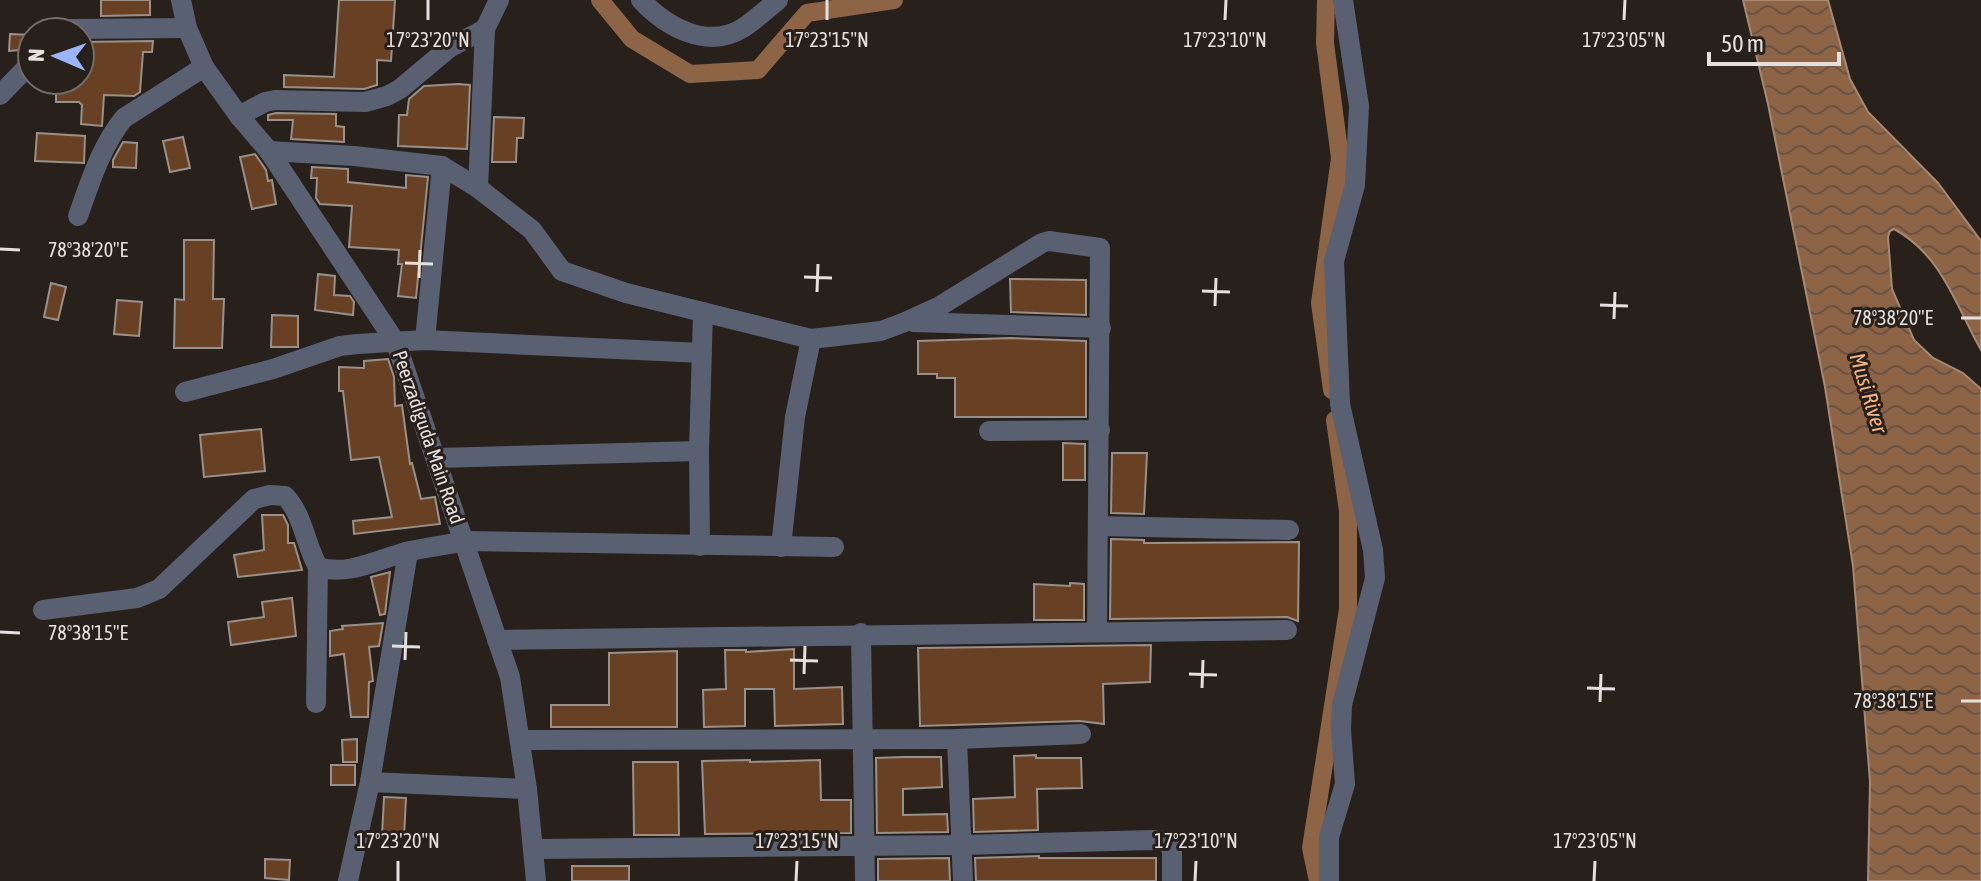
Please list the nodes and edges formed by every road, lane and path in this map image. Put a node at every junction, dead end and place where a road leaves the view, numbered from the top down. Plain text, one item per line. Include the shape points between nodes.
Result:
1 (181, 0) edge
2 (499, 0) edge
3 (641, 0) edge
4 (778, 0) edge
5 (1343, 0) edge
6 (187, 28) junction
7 (96, 29) edge
8 (485, 29) junction
9 (204, 67) junction
10 (16, 78) edge
11 (0, 95) edge
12 (239, 116) junction
13 (269, 151) junction
14 (442, 166) junction
15 (478, 188) junction
16 (78, 216) dead end
17 (703, 312) junction
18 (905, 322) junction
19 (1101, 328) junction
20 (811, 339) junction
21 (425, 340) junction
22 (396, 343) junction
23 (702, 353) junction
24 (185, 392) dead end
25 (1100, 430) junction
26 (989, 431) dead end
27 (699, 451) junction
28 (437, 458) junction
29 (1099, 526) junction
30 (1289, 530) dead end
31 (466, 541) junction
32 (700, 546) junction
33 (781, 547) junction
34 (834, 547) dead end
35 (408, 552) junction
36 (318, 567) junction
37 (43, 610) dead end
38 (1287, 630) dead end
39 (1097, 631) junction
40 (861, 633) junction
41 (497, 640) junction
42 (316, 703) dead end
43 (1081, 734) dead end
44 (863, 739) junction
45 (957, 739) junction
46 (521, 740) junction
47 (370, 782) junction
48 (527, 789) junction
49 (864, 845) junction
50 (962, 845) junction
51 (535, 849) junction
52 (348, 881) edge
53 (536, 881) edge
54 (865, 881) edge
55 (963, 881) edge
56 (1172, 881) edge
57 (1329, 881) edge

1 - 6 street, Peerzadiguda Main Road
2 - 8 street
3 - 4 street via 672,27 696,36 741,29
5 - 57 street via 1359,106 1355,185 1334,261 1340,404 1375,578 1342,705 1345,784 1329,837
6 - 7 street
6 - 9 street, Peerzadiguda Main Road
8 - 12 street via 449,48 387,96 365,102 275,100
8 - 15 street
9 - 12 street, Peerzadiguda Main Road
9 - 16 street via 124,118 95,170
10 - 11 street
12 - 13 street, Peerzadiguda Main Road
13 - 14 street
13 - 22 street, Peerzadiguda Main Road
14 - 15 street
14 - 21 street
15 - 17 street via 532,230 562,271
17 - 20 street
17 - 23 street
18 - 19 street
18 - 19 street via 1049,241 1100,248
18 - 20 street via 881,331
19 - 25 street
20 - 33 street via 795,417
21 - 22 street
21 - 23 street
22 - 24 street via 340,346
22 - 28 street, Peerzadiguda Main Road
23 - 27 street
25 - 26 street
25 - 29 street
27 - 28 street
27 - 32 street
28 - 31 street, Peerzadiguda Main Road
29 - 30 street
29 - 39 street
31 - 32 street
31 - 35 street
31 - 41 street, Peerzadiguda Main Road
32 - 33 street
33 - 34 street
35 - 36 street via 345,570
35 - 47 street
36 - 37 street via 296,507 285,496 270,495 254,499 159,589 137,598
36 - 42 street
38 - 39 street
39 - 40 street
40 - 41 street
40 - 44 street
41 - 46 street, Peerzadiguda Main Road via 510,677
43 - 45 street
44 - 45 street
44 - 46 street
44 - 49 street
45 - 50 street
46 - 48 street, Peerzadiguda Main Road
47 - 48 street
47 - 52 street
48 - 51 street, Peerzadiguda Main Road
49 - 50 street
49 - 51 street
49 - 54 street
50 - 55 street
50 - 56 street via 1164,841 1172,848
51 - 53 street, Peerzadiguda Main Road

